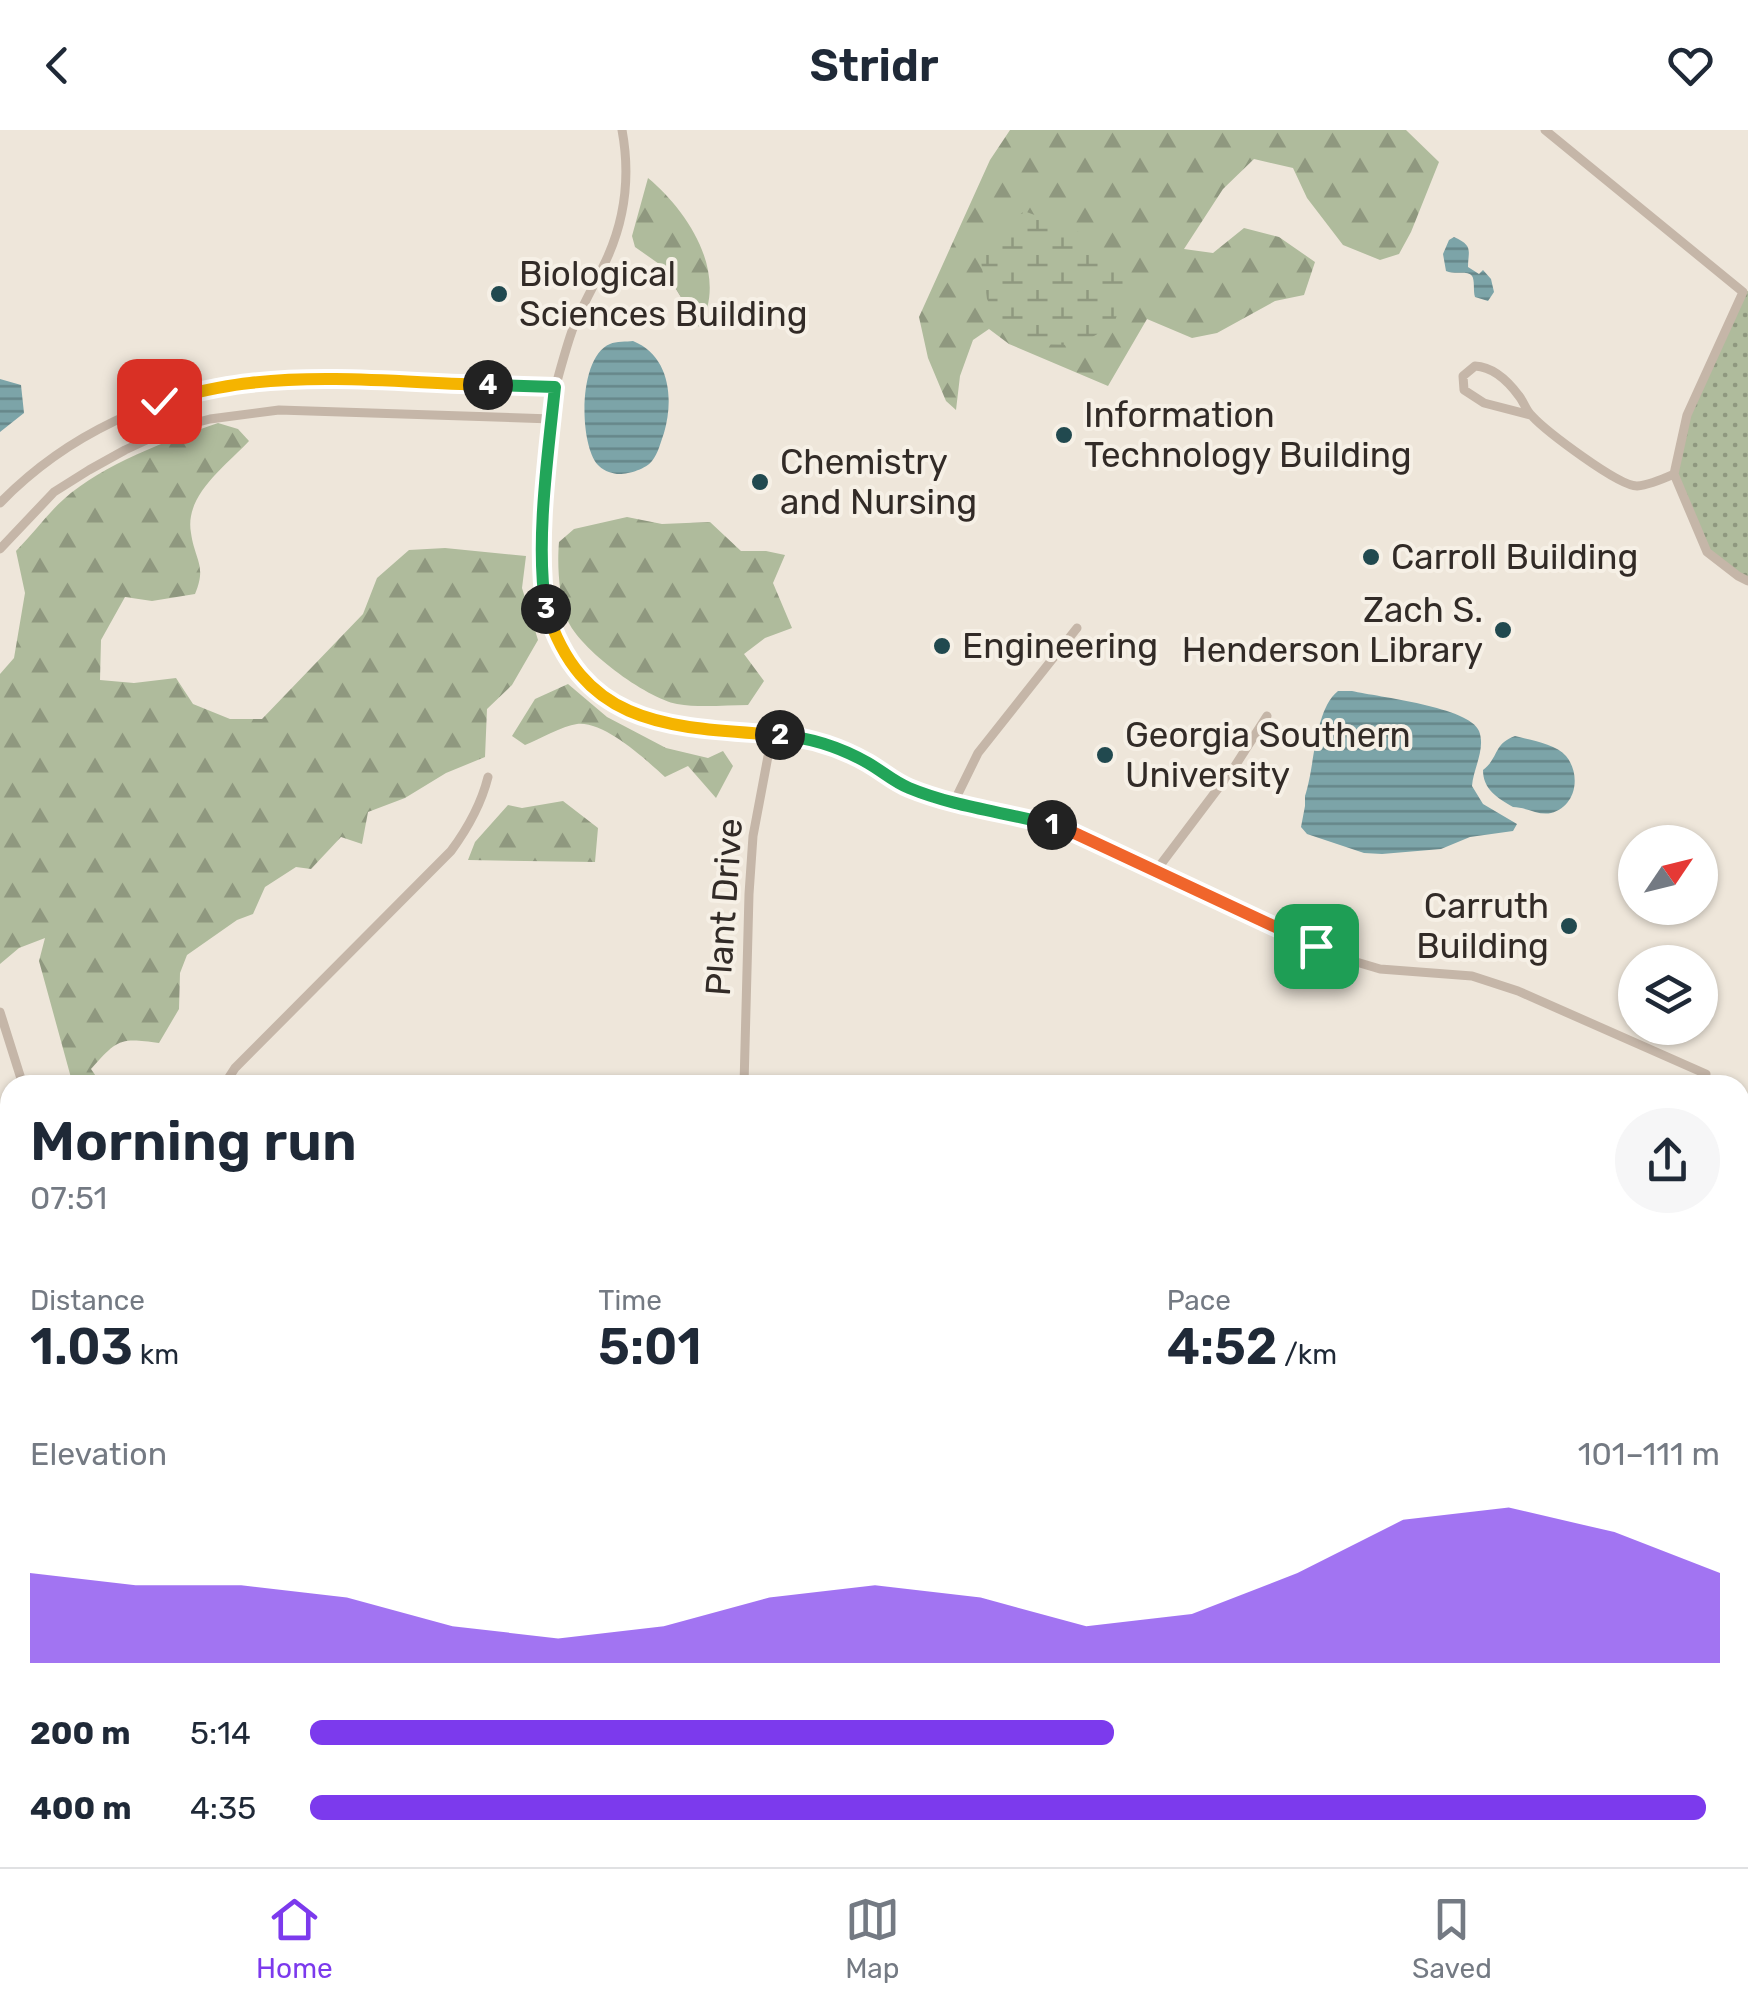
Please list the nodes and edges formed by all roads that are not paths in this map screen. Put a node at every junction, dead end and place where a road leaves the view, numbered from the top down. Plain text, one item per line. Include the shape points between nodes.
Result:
1 (622, 130) edge
2 (1545, 130) edge
3 (1746, 291) edge
4 (555, 387) junction
5 (1530, 415) junction
6 (552, 419) junction
7 (1674, 474) junction
8 (0, 503) edge
9 (0, 550) edge
10 (1748, 581) edge
11 (1077, 628) dead end
12 (1268, 716) dead end
13 (772, 735) junction
14 (488, 777) dead end
15 (953, 804) junction
16 (1154, 872) junction
17 (0, 1012) edge
18 (3, 1033) edge
19 (19, 1075) edge
20 (230, 1075) edge
21 (744, 1075) edge
22 (1706, 1075) edge

1 - 4 street via 627,188 621,220 572,330
2 - 3 street
3 - 7 street via 1687,415
4 - 6 street
4 - 8 street via 301,380 208,389 159,401 79,439
5 - 5 street via 1487,367 1475,366 1463,376 1464,390 1484,404
5 - 7 street via 1622,482 1635,486
6 - 9 street via 279,410 210,419 168,430 89,470 54,492
6 - 13 street via 542,587 554,633 570,661 597,692 632,714 695,730
7 - 10 street via 1707,552
11 - 15 street via 978,753
12 - 16 street
13 - 15 street via 841,749 904,786
13 - 21 street, Plant Drive via 753,836
14 - 20 street via 469,827 451,851
15 - 16 street via 1068,830
16 - 22 street via 1353,961 1472,976
17 - 18 street
18 - 19 street

